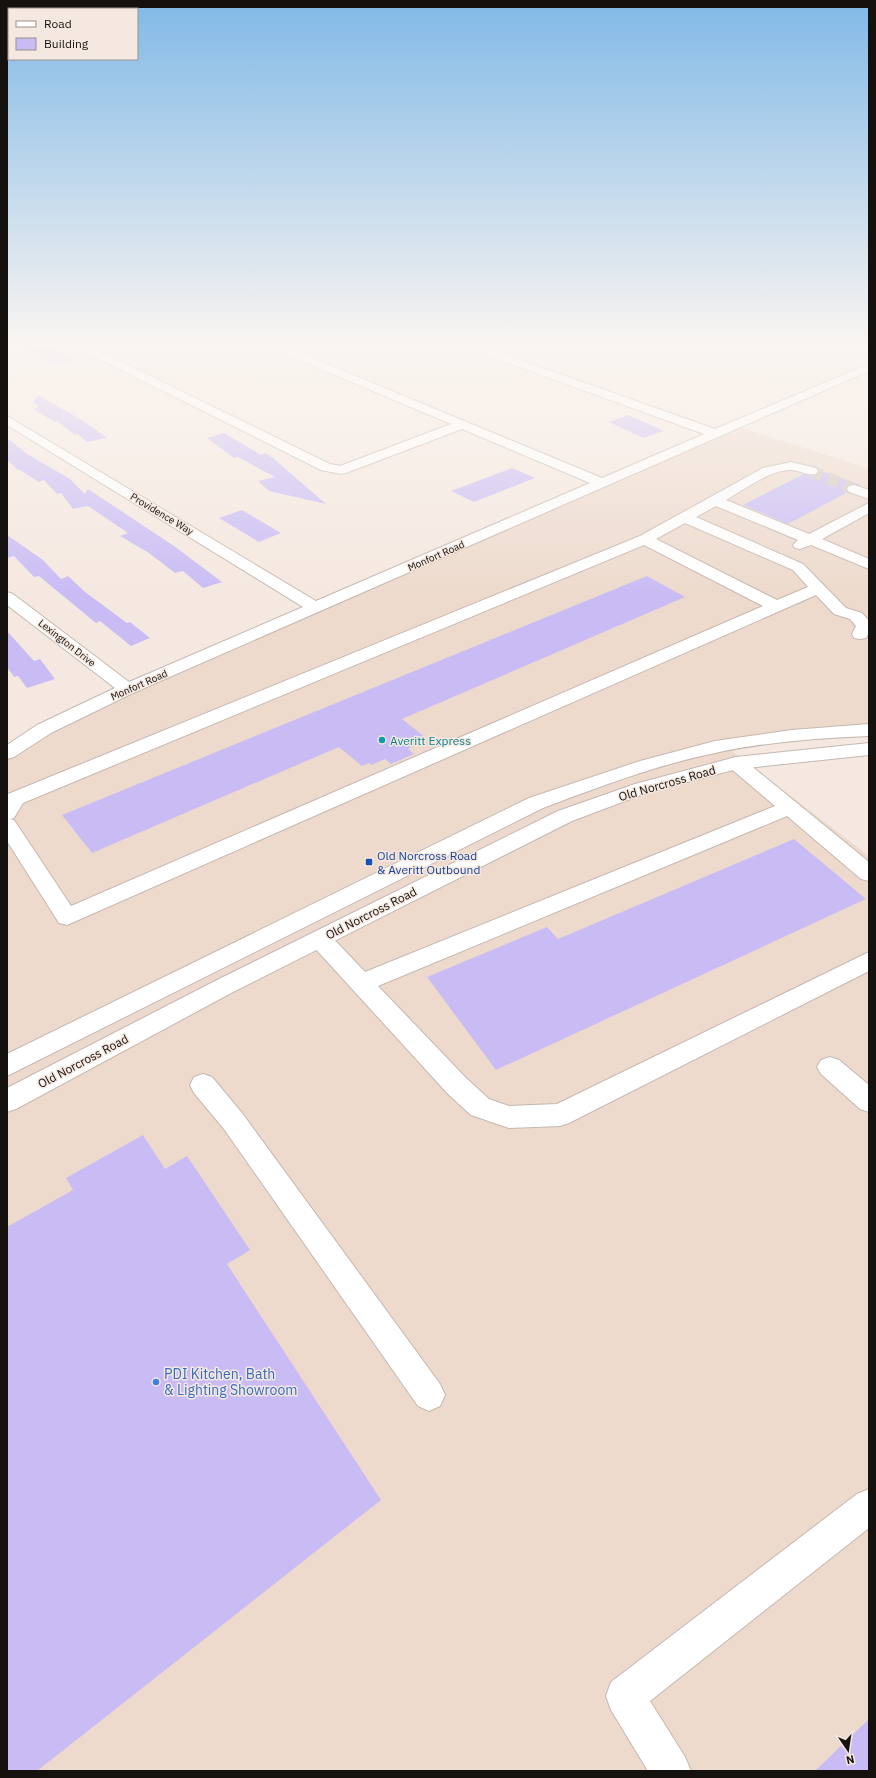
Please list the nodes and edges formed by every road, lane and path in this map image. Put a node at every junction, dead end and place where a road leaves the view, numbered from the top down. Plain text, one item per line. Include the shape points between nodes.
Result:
1 (20, 428) edge
2 (247, 428) edge
3 (452, 428) edge
4 (467, 428) edge
5 (699, 428) edge
6 (730, 428) edge
7 (716, 434) junction
8 (811, 471) tunnel mouth
9 (602, 483) junction
10 (854, 489) tunnel mouth
11 (869, 495) edge
12 (714, 500) junction
13 (869, 507) edge
14 (685, 517) junction
15 (645, 539) junction
16 (809, 540) junction
17 (777, 558) junction
18 (869, 564) edge
19 (818, 588) junction
20 (7, 596) edge
21 (776, 606) junction
22 (316, 608) junction
23 (864, 639) edge
24 (127, 689) junction
25 (869, 730) edge
26 (869, 750) edge
27 (7, 753) edge
28 (736, 763) junction
29 (789, 808) junction
30 (7, 813) edge
31 (7, 825) edge
32 (869, 874) edge
33 (320, 939) junction
34 (869, 961) edge
35 (361, 983) junction
36 (7, 1066) edge
37 (830, 1068) dead end
38 (203, 1085) dead end
39 (7, 1101) edge
40 (869, 1101) edge
41 (429, 1395) dead end
42 (869, 1506) edge
43 (671, 1771) edge

1 - 22 street, Providence Way
2 - 3 street via 326,467 341,470
4 - 9 street
5 - 7 street
6 - 7 street, Monfort Road
7 - 9 street, Monfort Road
8 - 12 street via 791,466 768,471
9 - 22 street, Monfort Road
10 - 11 street
12 - 14 street
12 - 16 street
13 - 16 street
14 - 15 street
14 - 17 street
15 - 21 street
15 - 30 street via 15,799
16 - 17 street
16 - 18 street
17 - 19 street via 798,567
19 - 21 street
19 - 23 street via 840,611 836,618 843,628
20 - 24 street, Lexington Drive
21 - 31 street via 67,916
22 - 24 street, Monfort Road
24 - 27 street, Monfort Road via 44,729
25 - 36 street, Old Norcross Road via 818,732 716,747 622,772 536,803
26 - 28 street, Old Norcross Road
28 - 29 street
28 - 33 street, Old Norcross Road via 642,788 565,816
29 - 32 street
29 - 35 street
33 - 35 street
33 - 39 street, Old Norcross Road
34 - 35 street via 560,1115 509,1117 480,1107 457,1086
37 - 40 street
38 - 41 street via 237,1128
42 - 43 street via 625,1696

